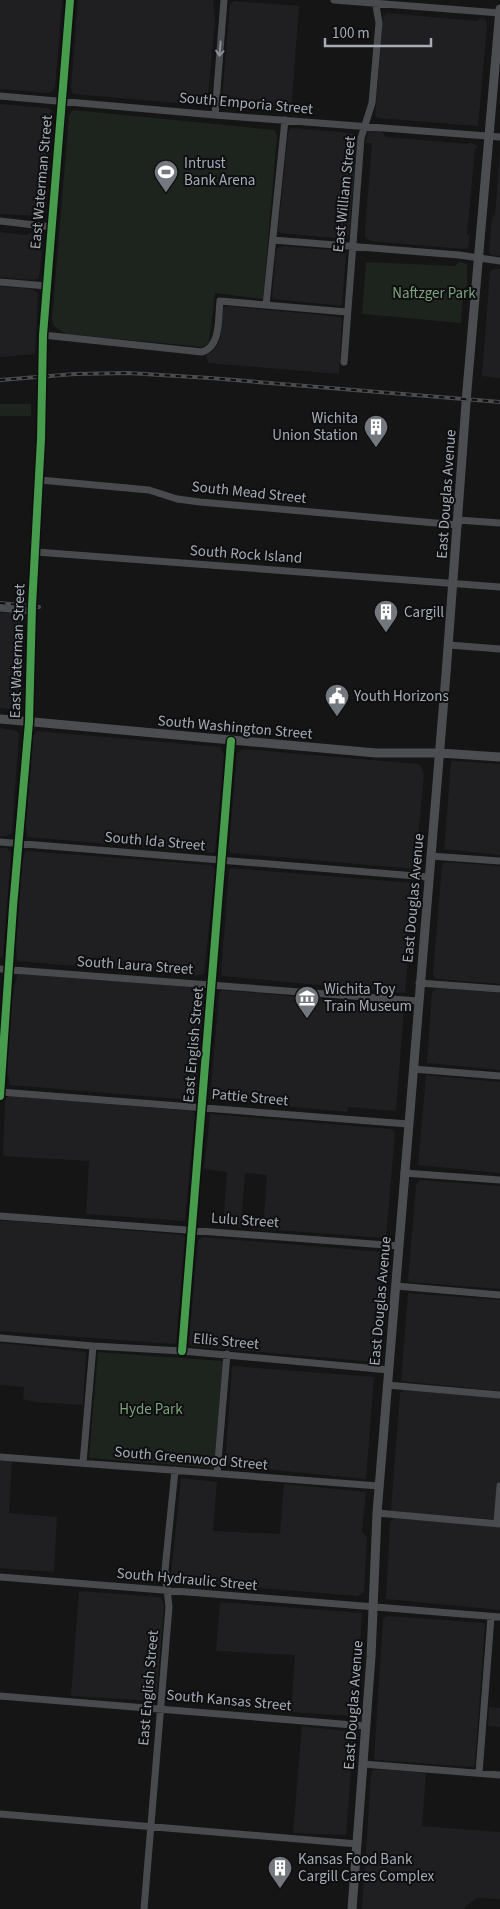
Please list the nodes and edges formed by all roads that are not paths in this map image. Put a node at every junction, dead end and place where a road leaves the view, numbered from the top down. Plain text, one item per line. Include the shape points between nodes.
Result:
1 (70, 0) edge
2 (224, 0) edge
3 (334, 0) edge
4 (376, 2) edge
5 (500, 9) edge
6 (500, 13) edge
7 (0, 96) edge
8 (62, 101) junction
9 (215, 115) junction
10 (285, 120) junction
11 (366, 126) junction
12 (489, 136) junction
13 (500, 137) edge
14 (0, 221) edge
15 (52, 227) junction
16 (273, 240) junction
17 (353, 246) junction
18 (479, 259) junction
19 (500, 261) edge
20 (0, 282) edge
21 (47, 286) junction
22 (266, 305) junction
23 (347, 312) junction
24 (43, 336) junction
25 (344, 362) dead end
26 (43, 366) tunnel mouth
27 (42, 416) tunnel mouth
28 (40, 480) junction
29 (458, 522) junction
30 (500, 523) edge
31 (36, 552) junction
32 (454, 583) junction
33 (500, 587) edge
34 (0, 608) edge
35 (32, 611) junction
36 (449, 645) junction
37 (500, 649) edge
38 (0, 720) edge
39 (28, 722) junction
40 (231, 741) junction
41 (440, 753) junction
42 (500, 757) edge
43 (0, 842) edge
44 (18, 844) junction
45 (430, 856) junction
46 (222, 860) junction
47 (500, 861) edge
48 (428, 877) junction
49 (0, 969) edge
50 (8, 970) junction
51 (420, 983) junction
52 (211, 984) junction
53 (500, 989) edge
54 (418, 1001) junction
55 (412, 1069) junction
56 (500, 1076) edge
57 (0, 1092) edge
58 (0, 1096) edge
59 (202, 1106) junction
60 (408, 1124) junction
61 (404, 1172) junction
62 (500, 1180) edge
63 (0, 1216) edge
64 (192, 1230) junction
65 (399, 1246) junction
66 (396, 1286) junction
67 (500, 1295) edge
68 (0, 1338) edge
69 (92, 1346) junction
70 (182, 1351) junction
71 (226, 1354) junction
72 (389, 1370) junction
73 (387, 1385) junction
74 (500, 1394) edge
75 (0, 1456) edge
76 (83, 1463) junction
77 (174, 1470) junction
78 (217, 1474) junction
79 (379, 1486) junction
80 (500, 1486) edge
81 (377, 1513) junction
82 (498, 1524) edge
83 (0, 1577) edge
84 (168, 1591) junction
85 (373, 1607) junction
86 (492, 1617) junction
87 (500, 1618) edge
88 (0, 1696) edge
89 (160, 1708) junction
90 (366, 1726) junction
91 (363, 1764) junction
92 (479, 1773) junction
93 (500, 1775) edge
94 (0, 1814) edge
95 (150, 1826) junction
96 (357, 1844) junction
97 (144, 1909) edge
98 (352, 1909) edge

1 - 8 street, East Waterman Street
2 -> 9 street
3 - 4 street
4 - 6 street
4 - 11 street, East William Street via 379,24 377,53 372,103
5 - 6 main road, East Douglas Avenue
6 - 12 main road, East Douglas Avenue
7 - 8 street, South Emporia Street
8 - 9 street, South Emporia Street
8 - 15 street, East Waterman Street
9 - 10 street, South Emporia Street
10 - 11 street, South Emporia Street
10 - 16 street
11 - 12 street, South Emporia Street
11 - 17 street, East William Street via 361,138
12 - 13 street, South Emporia Street
12 - 18 main road, East Douglas Avenue
14 - 15 street
15 - 21 street, East Waterman Street
16 - 17 street
16 - 22 street
17 - 18 street
17 - 23 street, East William Street
18 - 19 street
18 - 29 main road, East Douglas Avenue
20 - 21 street
21 - 24 street, East Waterman Street
22 - 23 street
22 - 24 street via 220,301 215,342 202,352
23 - 25 street, East William Street
24 - 26 street, East Waterman Street
27 - 28 street, East Waterman Street
28 - 29 street, South Mead Street via 149,490 200,502
28 - 31 street, East Waterman Street
29 - 30 street, South Mead Street
29 - 32 main road, East Douglas Avenue
31 - 32 street, South Rock Island
31 - 35 street, East Waterman Street
32 - 33 street, South Rock Island
32 - 36 main road, East Douglas Avenue
34 - 35 street
35 - 39 street, East Waterman Street
36 - 37 street
36 - 41 main road, East Douglas Avenue
38 - 39 main road, South Washington Street
39 - 40 main road, South Washington Street
39 - 44 street, East Waterman Street
40 - 41 main road, South Washington Street via 376,753
40 - 46 street, East English Street
41 - 42 main road, South Washington Street
41 - 45 main road, East Douglas Avenue
43 - 44 street, South Ida Street
44 - 46 street, South Ida Street
44 - 50 street, East Waterman Street
45 - 47 street
45 - 48 main road, East Douglas Avenue
46 - 48 street, South Ida Street
46 - 52 street, East English Street
48 - 51 main road, East Douglas Avenue
49 - 50 street, South Laura Street
50 - 52 street, South Laura Street
50 - 57 street, East Waterman Street
51 - 53 street
51 - 54 main road, East Douglas Avenue
52 - 54 street, South Laura Street
52 - 59 street, East English Street
54 - 55 main road, East Douglas Avenue
55 - 56 street
55 - 60 main road, East Douglas Avenue
57 - 58 street, East Waterman Street
57 - 59 street, Pattie Street
59 - 60 street, Pattie Street
59 - 64 street, East English Street
60 - 61 main road, East Douglas Avenue
61 - 62 street
61 - 65 main road, East Douglas Avenue
63 - 64 street, Lulu Street
64 - 65 street, Lulu Street
64 - 70 street, East English Street
65 - 66 main road, East Douglas Avenue
66 - 67 street
66 - 72 main road, East Douglas Avenue
68 - 69 street, Ellis Street
69 - 70 street, Ellis Street
69 - 76 street
70 - 71 street, Ellis Street
71 - 72 street, Ellis Street
71 - 78 street
72 - 73 main road, East Douglas Avenue
73 - 74 street
73 - 79 main road, East Douglas Avenue
75 - 76 street, South Greenwood Street
76 - 77 street, South Greenwood Street
77 - 78 street, South Greenwood Street
77 - 84 street, East English Street via 165,1570
78 - 79 street, South Greenwood Street
79 - 81 main road, East Douglas Avenue
80 - 82 street
81 - 82 street
81 - 85 main road, East Douglas Avenue
83 - 84 street, South Hydraulic Street
84 - 85 street, South Hydraulic Street
84 - 89 street, East English Street
85 - 86 street, South Hydraulic Street
85 - 90 main road, East Douglas Avenue
86 - 87 street, South Hydraulic Street
86 - 92 street
88 - 89 street, South Kansas Street
89 - 90 street, South Kansas Street
89 - 95 street, East English Street
90 - 91 main road, East Douglas Avenue
91 - 92 street
91 - 96 main road, East Douglas Avenue
92 - 93 street
94 - 95 street
95 - 96 street
95 - 97 street, East English Street
96 - 98 main road, East Douglas Avenue

